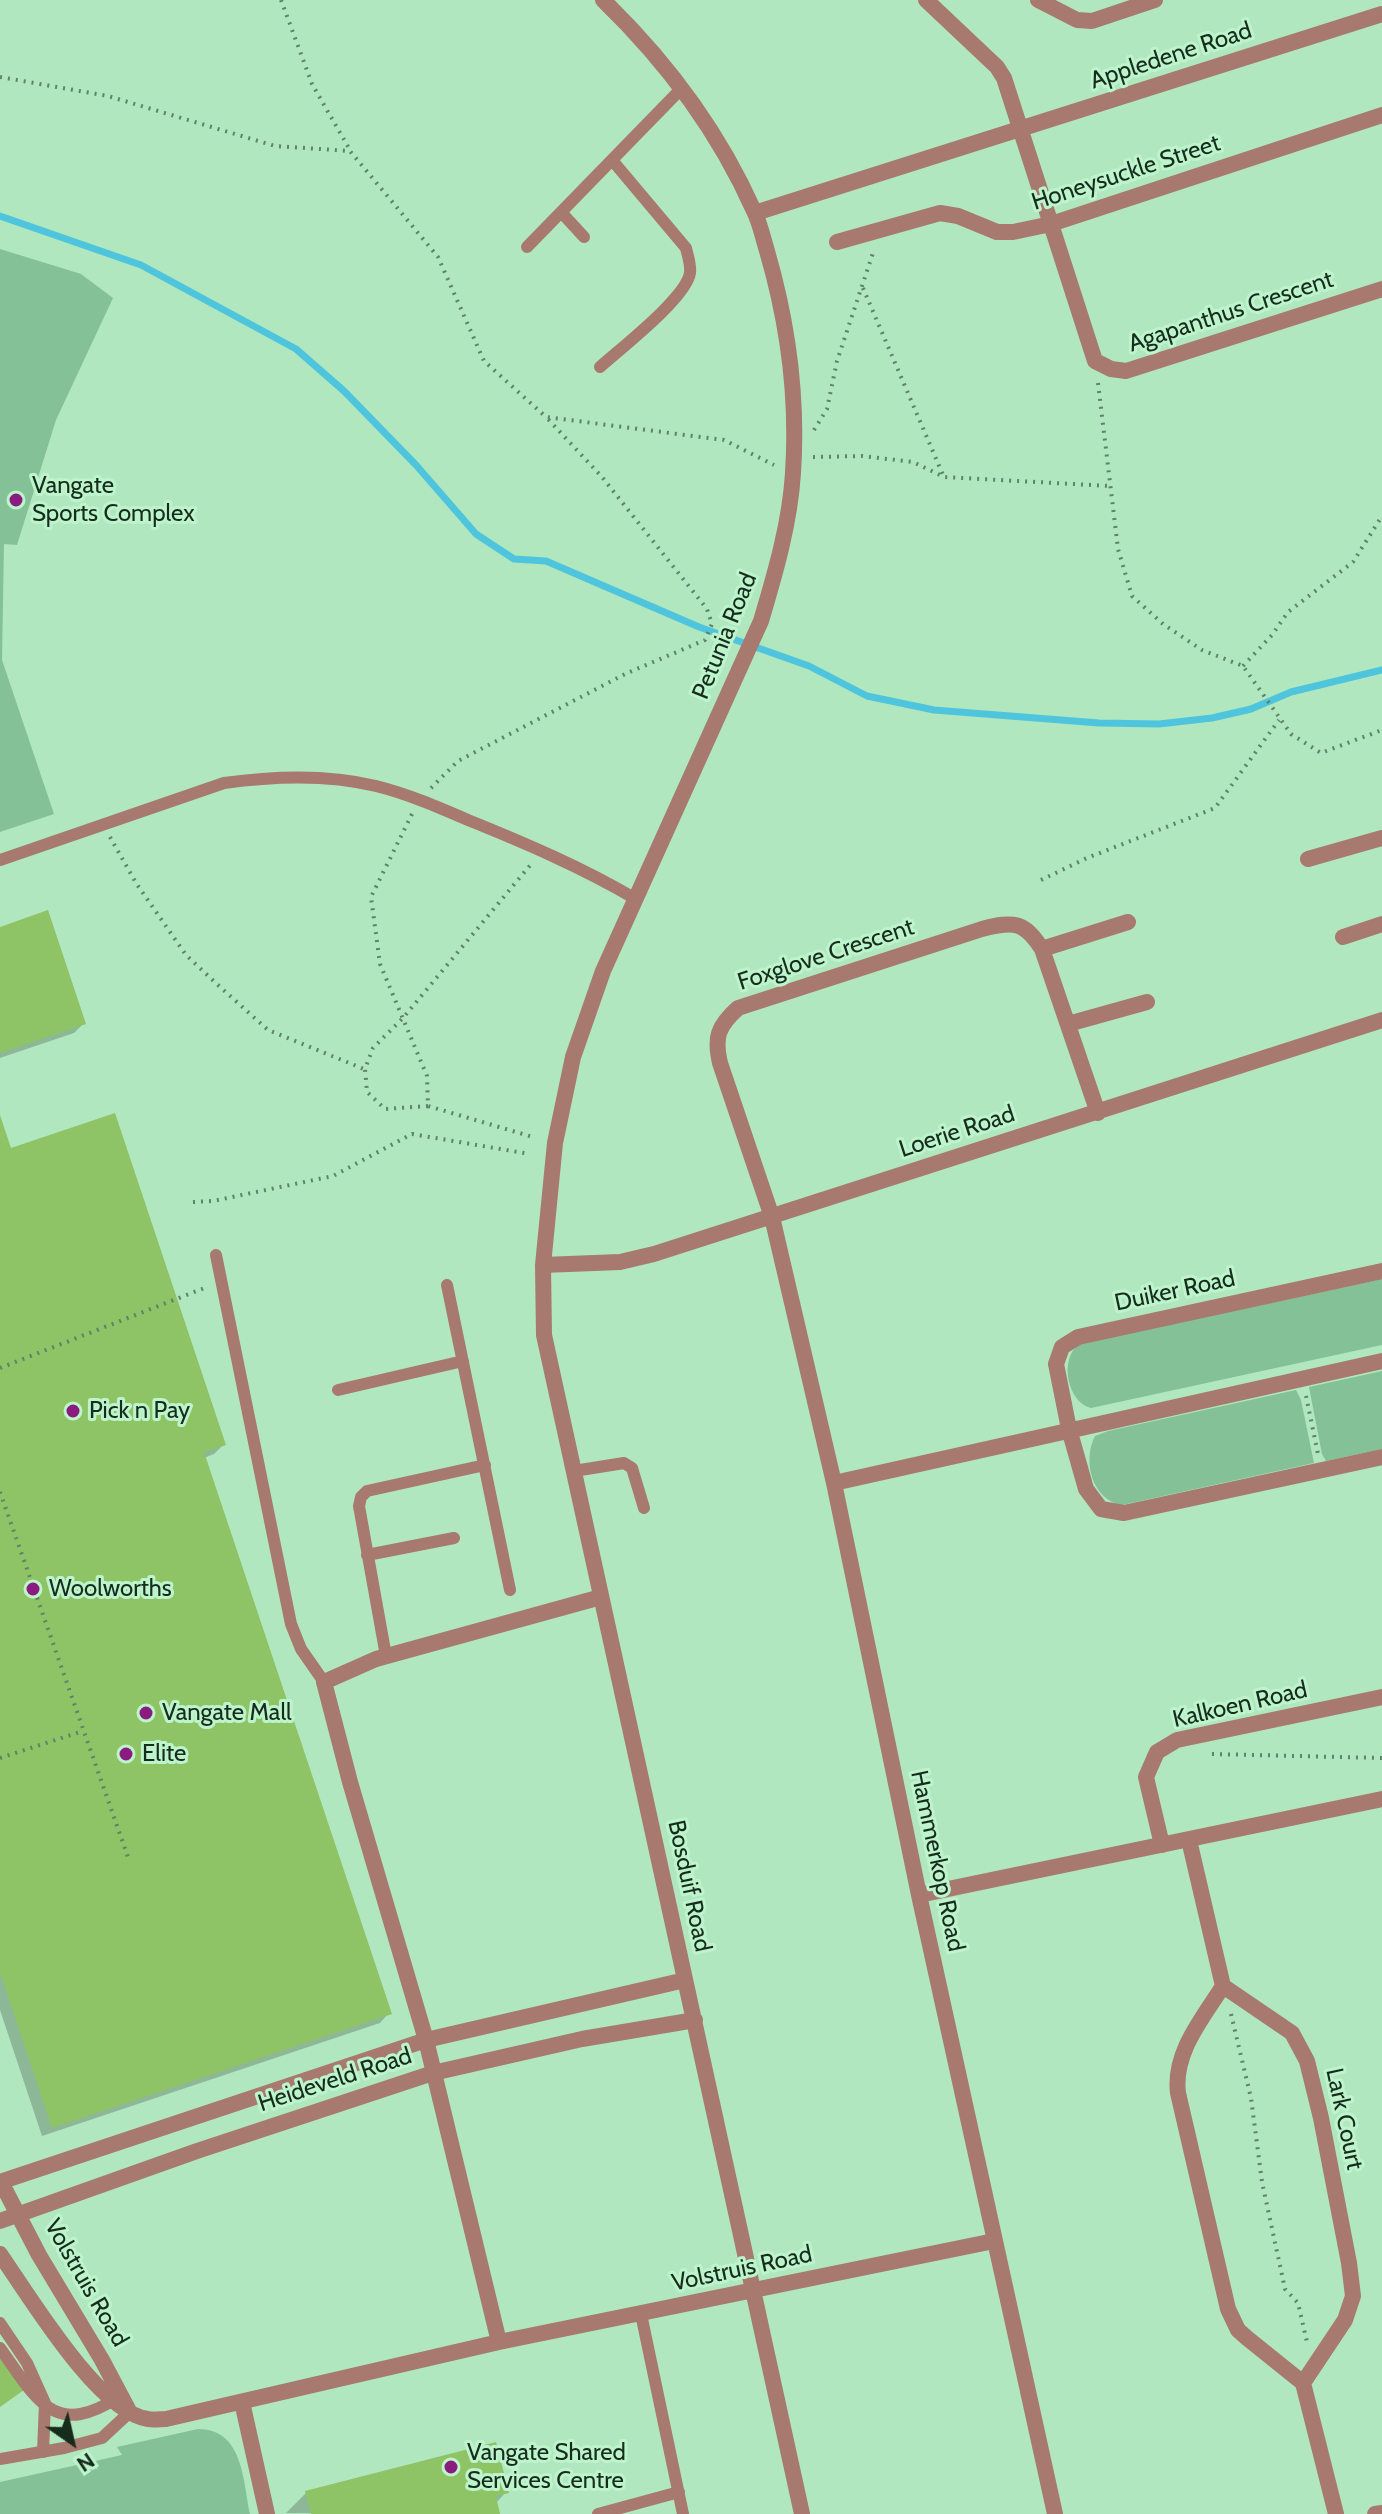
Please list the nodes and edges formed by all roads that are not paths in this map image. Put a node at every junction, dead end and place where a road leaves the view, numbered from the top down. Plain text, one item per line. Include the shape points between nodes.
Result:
1 (603, 0) edge
2 (926, 0) edge
3 (1038, 0) edge
4 (1155, 0) edge
5 (1382, 14) edge
6 (682, 88) junction
7 (1382, 115) edge
8 (1020, 129) junction
9 (612, 160) junction
10 (561, 212) junction
11 (755, 213) junction
12 (1051, 224) junction
13 (584, 237) dead end
14 (837, 242) dead end
15 (527, 247) dead end
16 (1382, 289) edge
17 (600, 367) dead end
18 (1382, 838) edge
19 (1308, 859) dead end
20 (0, 860) edge
21 (634, 898) junction
22 (1128, 922) dead end
23 (1382, 924) edge
24 (1343, 937) dead end
25 (1042, 949) junction
26 (1147, 1002) dead end
27 (1382, 1020) edge
28 (1068, 1024) junction
29 (1098, 1113) junction
30 (772, 1217) junction
31 (216, 1255) dead end
32 (543, 1265) junction
33 (1382, 1271) edge
34 (447, 1285) dead end
35 (463, 1361) junction
36 (1382, 1361) edge
37 (338, 1390) dead end
38 (1069, 1429) junction
39 (1382, 1457) edge
40 (485, 1465) junction
41 (574, 1471) junction
42 (834, 1483) junction
43 (644, 1508) dead end
44 (454, 1538) dead end
45 (367, 1555) junction
46 (510, 1590) dead end
47 (601, 1597) junction
48 (386, 1656) junction
49 (324, 1682) junction
50 (1382, 1697) edge
51 (1382, 1799) edge
52 (1189, 1840) junction
53 (1162, 1845) junction
54 (919, 1895) junction
55 (685, 1980) junction
56 (1223, 1986) junction
57 (695, 2020) junction
58 (426, 2040) junction
59 (433, 2073) junction
60 (0, 2181) edge
61 (18, 2215) junction
62 (0, 2221) edge
63 (994, 2241) junction
64 (0, 2254) edge
65 (754, 2292) junction
66 (641, 2314) junction
67 (0, 2323) edge
68 (499, 2342) junction
69 (0, 2348) edge
70 (1303, 2383) junction
71 (117, 2398) junction
72 (242, 2402) junction
73 (45, 2403) junction
74 (130, 2412) junction
75 (43, 2452) junction
76 (0, 2459) edge
77 (679, 2492) junction
78 (1382, 2513) edge
79 (267, 2514) edge
80 (598, 2514) edge
81 (683, 2514) edge
82 (802, 2514) edge
83 (1055, 2514) edge
84 (1336, 2514) edge
85 (1375, 2514) edge

1 - 6 street, Petunia Road
2 - 8 street via 997,67
3 - 4 street via 1077,20 1092,21
5 - 8 street, Appledene Road
6 - 9 lane
6 - 11 street, Petunia Road
7 - 12 street, Honeysuckle Street
8 - 11 street, Appledene Road
8 - 12 street
9 - 10 lane
9 - 17 lane via 686,248 690,275 657,316
10 - 13 lane
10 - 15 lane
11 - 21 street, Petunia Road via 788,344 794,417 791,487 761,621
12 - 14 street, Honeysuckle Street via 997,232 940,213
12 - 16 street, Agapanthus Crescent via 1095,361 1111,369 1126,371
18 - 19 street
20 - 21 lane via 224,783 334,779 419,800 542,851
21 - 32 street, Petunia Road via 573,1057 555,1143
22 - 25 street
23 - 24 street
25 - 28 street, Foxglove Crescent
25 - 30 street, Foxglove Crescent via 1030,931 1004,923 738,1008 723,1022 717,1049 720,1063
26 - 28 street
27 - 29 street, Loerie Road
28 - 29 street, Foxglove Crescent
29 - 30 street, Loerie Road
30 - 32 street, Loerie Road via 620,1262
30 - 42 street, Hammerkop Road
31 - 49 lane via 291,1624
32 - 41 street, Bosduif Road via 544,1335
33 - 38 street, Duiker Road via 1078,1337 1062,1347 1056,1364
34 - 35 lane
35 - 37 lane
35 - 40 lane
36 - 38 street
38 - 39 street, Duiker Road via 1086,1489 1101,1509 1124,1513
38 - 42 street
40 - 45 lane via 367,1491 359,1506
40 - 46 lane
41 - 43 lane via 629,1464
41 - 47 street, Bosduif Road
42 - 54 street, Hammerkop Road
44 - 45 lane
45 - 48 lane
47 - 48 street
47 - 55 street, Bosduif Road
48 - 49 street
49 - 58 street
50 - 53 street, Kalkoen Road via 1177,1740 1157,1752 1146,1777
51 - 52 street
52 - 53 street
52 - 56 street
53 - 54 street
54 - 63 street, Hammerkop Road
55 - 57 street, Bosduif Road
55 - 58 street, Heideveld Road
56 - 70 street via 1185,2047 1176,2075 1178,2093 1233,2321
56 - 70 street, Lark Court via 1292,2033 1307,2061 1321,2118 1353,2296 1339,2331
57 - 59 street, Heideveld Road
57 - 65 street, Bosduif Road
58 - 59 street
58 - 60 street, Heideveld Road
59 - 61 street, Heideveld Road
59 - 68 street
60 - 61 street, Volstruis Road
61 - 62 street, Heideveld Road
61 - 71 street, Volstruis Road
63 - 65 street, Volstruis Road
63 - 83 street, Hammerkop Road
64 - 71 street, Volstruis Road via 61,2345
65 - 66 street, Volstruis Road
65 - 82 street, Bosduif Road
66 - 68 street, Volstruis Road
66 - 77 lane
67 - 73 lane
68 - 72 street, Volstruis Road
69 - 73 lane
70 - 84 street
71 - 73 lane via 70,2416 53,2412
71 - 74 street, Volstruis Road
72 - 74 street, Volstruis Road via 166,2419
72 - 79 street
73 - 75 lane
74 - 75 lane via 102,2438
75 - 76 lane
77 - 80 lane
77 - 81 lane
78 - 85 street

